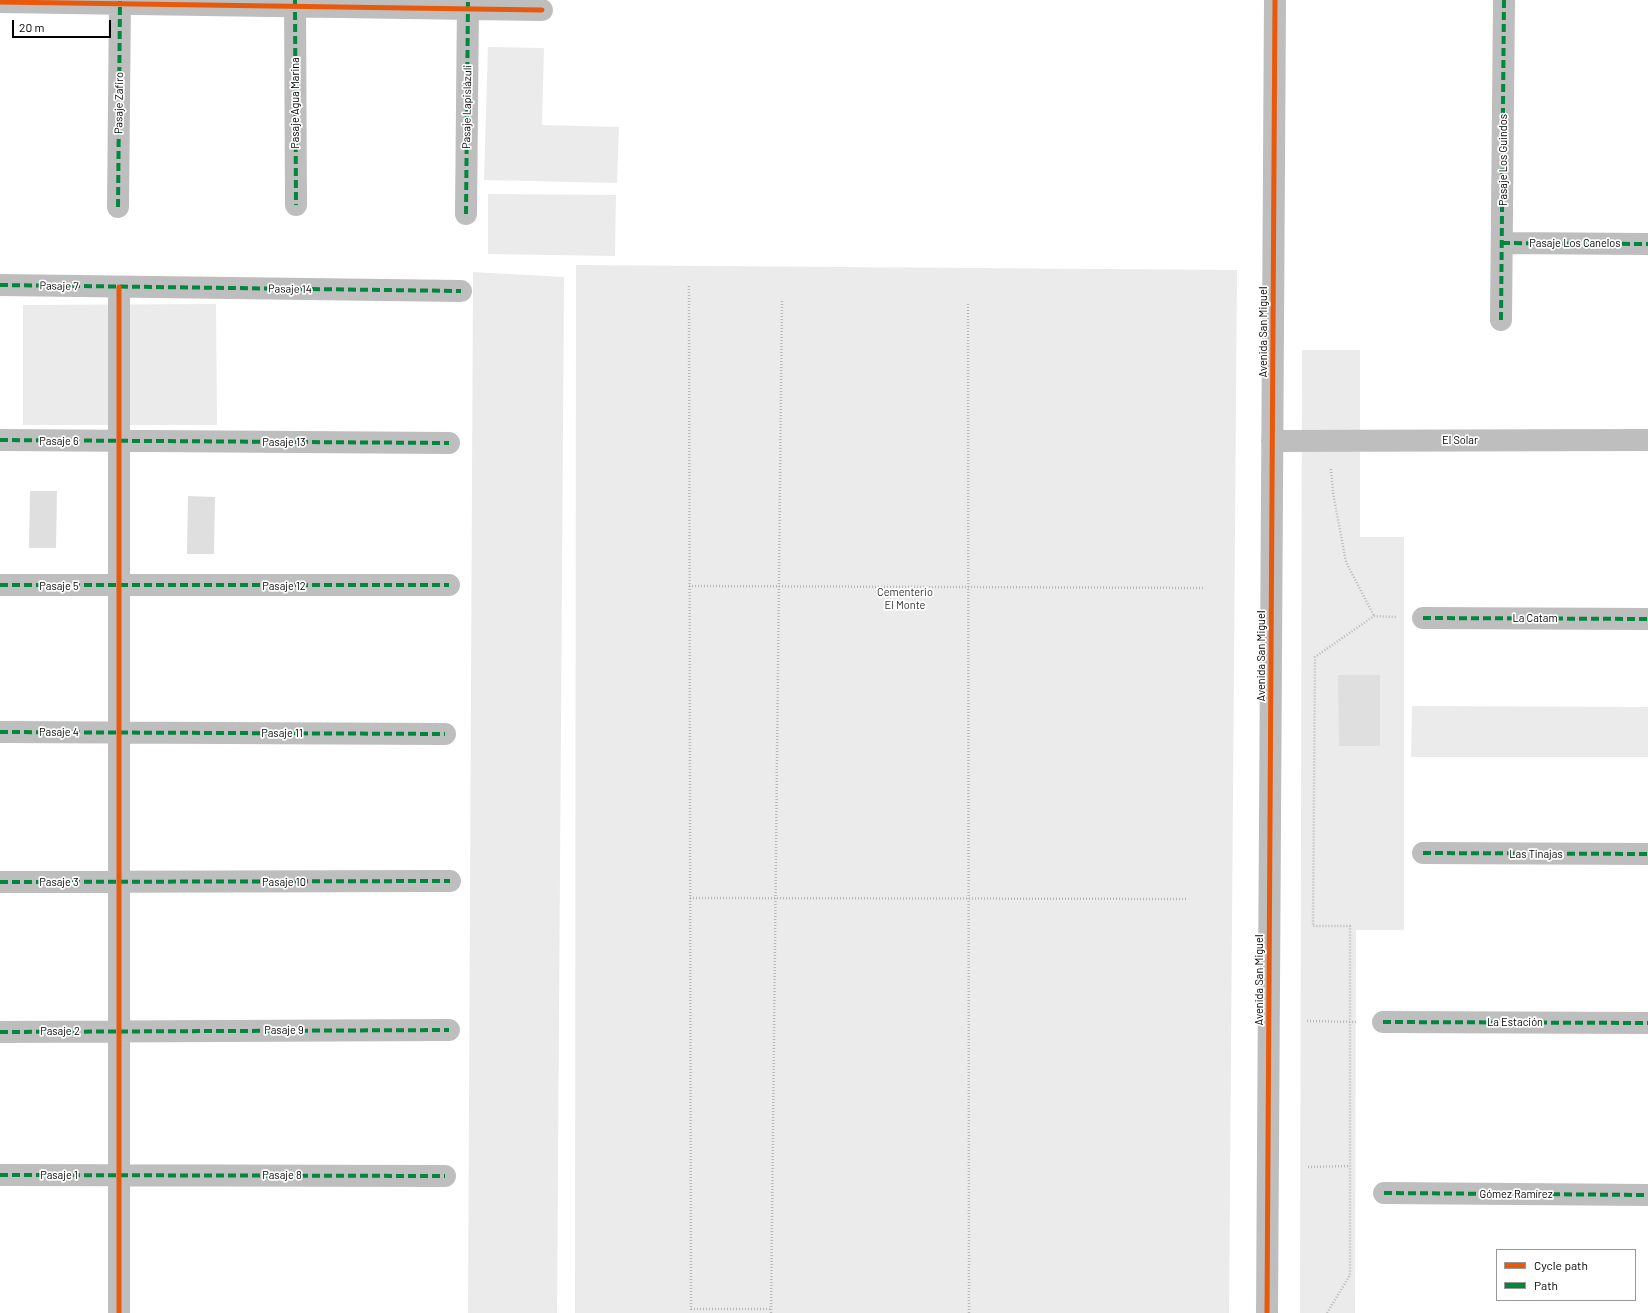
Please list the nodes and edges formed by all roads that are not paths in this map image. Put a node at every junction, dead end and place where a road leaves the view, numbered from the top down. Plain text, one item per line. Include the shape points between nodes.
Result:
1 (1275, 0) edge
2 (1504, 0) edge
3 (0, 2) edge
4 (120, 2) edge
5 (295, 3) edge
6 (468, 5) edge
7 (542, 10) dead end
8 (296, 205) dead end
9 (118, 207) dead end
10 (466, 214) dead end
11 (1502, 243) junction
12 (1648, 244) edge
13 (0, 285) edge
14 (119, 287) junction
15 (461, 291) dead end
16 (1501, 320) dead end
17 (0, 440) edge
18 (1648, 440) edge
19 (119, 441) junction
20 (1272, 441) junction
21 (449, 443) dead end
22 (0, 586) edge
23 (119, 586) junction
24 (449, 586) dead end
25 (1422, 618) dead end
26 (1648, 619) edge
27 (0, 732) edge
28 (119, 732) junction
29 (445, 734) dead end
30 (1423, 853) dead end
31 (1648, 854) edge
32 (450, 881) dead end
33 (0, 882) edge
34 (119, 882) junction
35 (1383, 1022) road end
36 (1648, 1023) edge
37 (448, 1030) dead end
38 (119, 1031) junction
39 (0, 1032) edge
40 (0, 1175) edge
41 (119, 1175) junction
42 (445, 1176) dead end
43 (1384, 1193) dead end
44 (1648, 1195) edge
45 (119, 1313) edge
46 (1267, 1313) edge

1 - 20 street, Avenida San Miguel
2 - 11 street, Pasaje Los Guindos
3 - 4 street
4 - 5 street
4 - 9 street, Pasaje Zafiro
5 - 6 street
5 - 8 street, Pasaje Agua Marina
6 - 7 street
6 - 10 street, Pasaje Lapislázuli
11 - 12 street, Pasaje Los Canelos
11 - 16 street, Pasaje Los Guindos
13 - 14 street, Pasaje 7
14 - 15 street, Pasaje 14
14 - 19 street
17 - 19 street, Pasaje 6
18 - 20 street, El Solar
19 - 21 street, Pasaje 13
19 - 23 street
20 - 46 street, Avenida San Miguel
22 - 23 street, Pasaje 5
23 - 24 street, Pasaje 12
23 - 28 street
25 - 26 street, La Catam
27 - 28 street, Pasaje 4
28 - 29 street, Pasaje 11
28 - 34 street
30 - 31 street, Las Tinajas
32 - 34 street, Pasaje 10
33 - 34 street, Pasaje 3
34 - 38 street
35 - 36 street, La Estación
37 - 38 street, Pasaje 9
38 - 39 street, Pasaje 2
38 - 41 street
40 - 41 street, Pasaje 1
41 - 42 street, Pasaje 8
41 - 45 street
43 - 44 street, Gómez Ramírez

